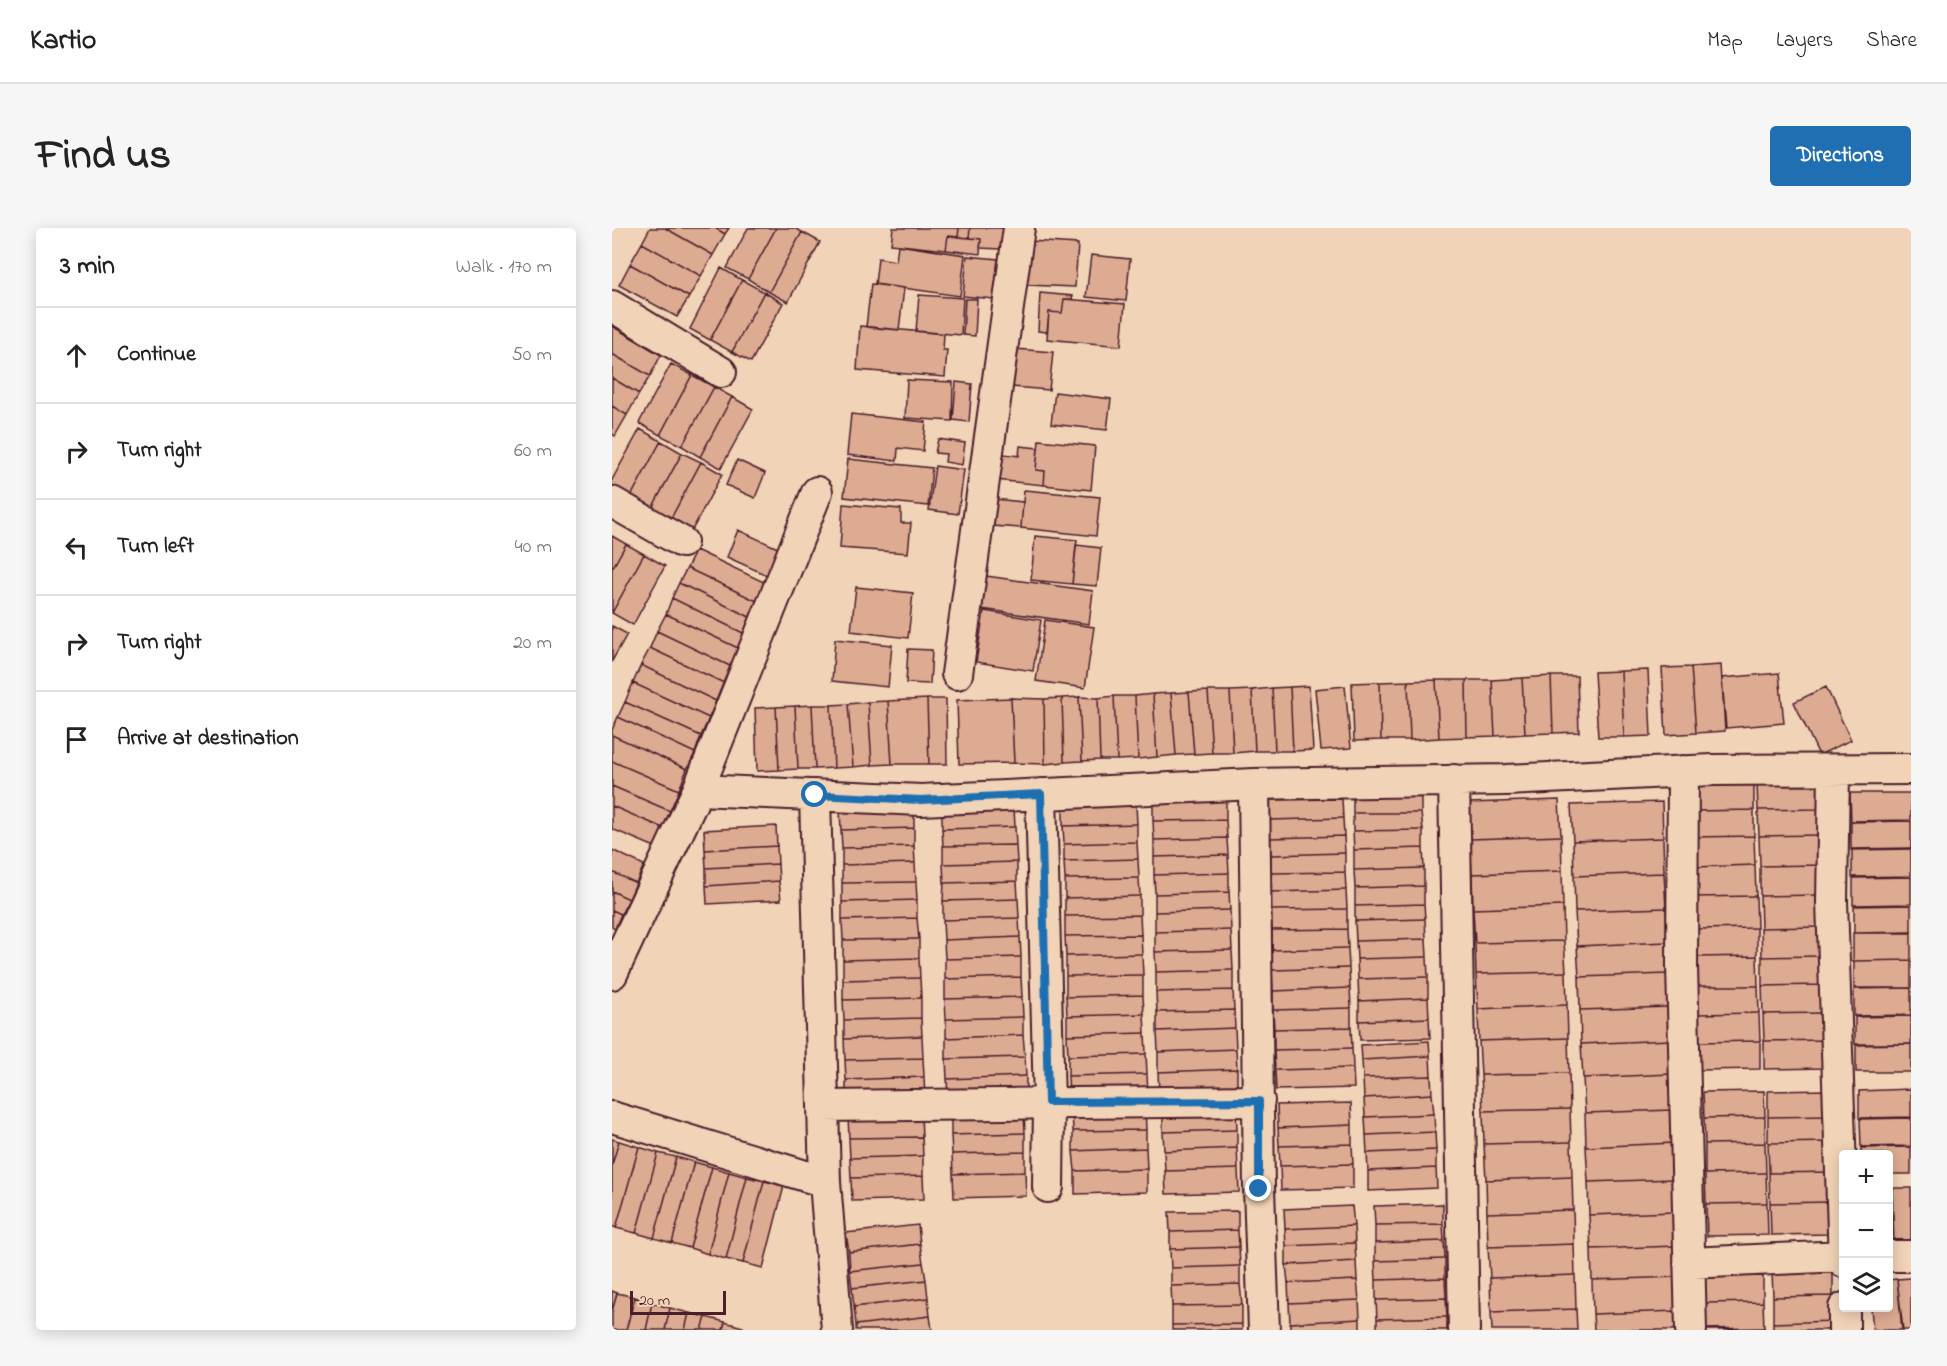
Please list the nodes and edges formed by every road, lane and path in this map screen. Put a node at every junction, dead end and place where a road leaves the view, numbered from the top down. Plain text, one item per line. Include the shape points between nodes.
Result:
1 (1019, 228) edge
2 (612, 306) edge
3 (721, 372) dead end
4 (817, 492) dead end
5 (612, 502) edge
6 (682, 542) dead end
7 (957, 674) dead end
8 (1911, 769) edge
9 (1834, 770) junction
10 (1683, 771) junction
11 (1454, 780) junction
12 (1254, 784) junction
13 (699, 790) junction
14 (1041, 794) junction
15 (815, 795) junction
16 (612, 974) edge
17 (1259, 1101) junction
18 (1048, 1102) junction
19 (823, 1106) junction
20 (612, 1117) edge
21 (825, 1182) junction
22 (1048, 1187) dead end
23 (1842, 1204) edge
24 (1839, 1256) edge
25 (1893, 1256) edge
26 (1911, 1256) edge
27 (1689, 1263) junction
28 (1844, 1312) edge
29 (837, 1330) edge
30 (1264, 1330) edge
31 (1464, 1330) edge
32 (1691, 1330) edge
33 (1844, 1330) edge

1 - 7 street
2 - 3 street
4 - 13 street
5 - 6 street
8 - 9 street
9 - 10 street
9 - 23 street via 1832,901
10 - 11 street
10 - 27 street via 1682,966
11 - 12 street
11 - 31 street
12 - 14 street
12 - 17 street
13 - 15 street
13 - 16 street
14 - 15 street via 921,800
14 - 18 street
15 - 19 street
17 - 18 street
17 - 30 street
18 - 19 street
18 - 22 street
19 - 21 street
20 - 21 street
21 - 29 street
24 - 27 street
25 - 26 street
27 - 32 street
28 - 33 street

